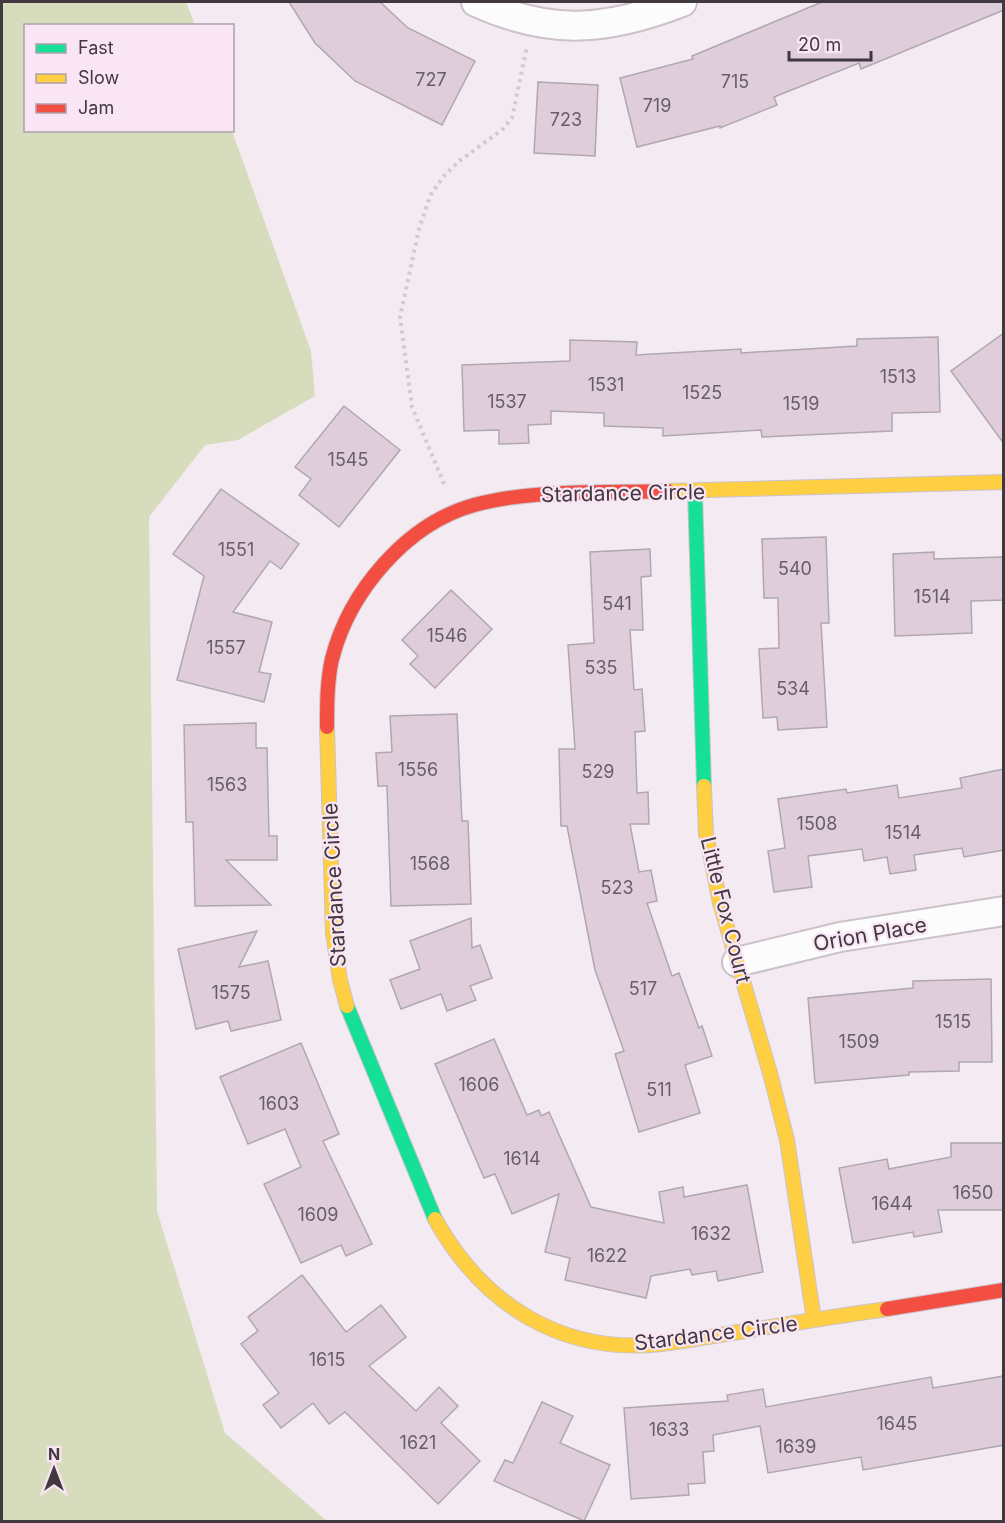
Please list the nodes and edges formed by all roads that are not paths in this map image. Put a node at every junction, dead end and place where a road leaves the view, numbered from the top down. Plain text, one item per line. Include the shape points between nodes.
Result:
1 (476, 2) edge
2 (682, 2) edge
3 (1004, 482) edge
4 (695, 492) junction
5 (1004, 911) edge
6 (737, 962) junction
7 (1004, 1290) edge
8 (813, 1320) junction

1 - 2 street via 532,22 570,26 637,18
3 - 4 street, Stardance Circle
4 - 6 street, Little Fox Court via 706,834 714,881
4 - 8 street, Stardance Circle via 523,496 492,501 455,511 417,534 385,564 340,634 328,680 336,962 346,1005 436,1220 464,1263 500,1300 539,1324 577,1339 618,1346 662,1344
5 - 6 street, Orion Place via 840,937
6 - 8 street, Little Fox Court via 787,1140
7 - 8 street, Stardance Circle

